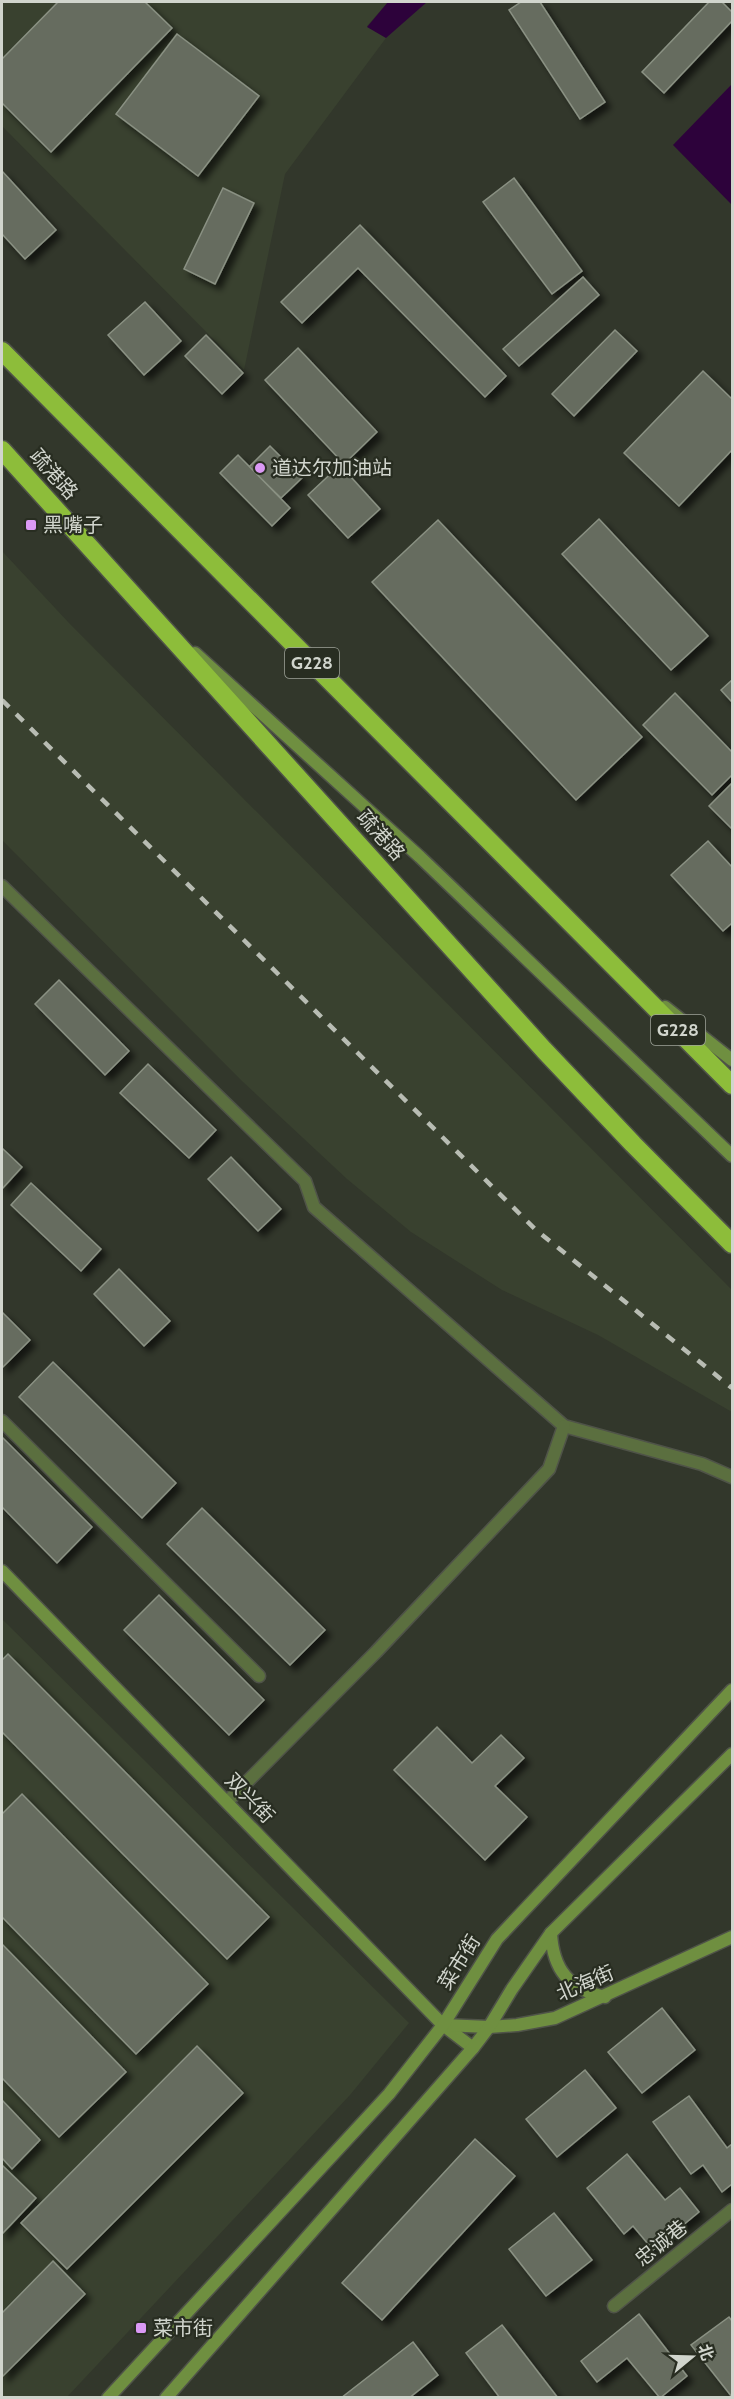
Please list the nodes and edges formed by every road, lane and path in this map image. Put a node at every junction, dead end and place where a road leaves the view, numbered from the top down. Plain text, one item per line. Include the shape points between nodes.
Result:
1 (2, 351) edge
2 (2, 450) edge
3 (143, 606) junction
4 (2, 886) edge
5 (624, 975) junction
6 (732, 1060) edge
7 (732, 1084) edge
8 (732, 1156) edge
9 (732, 1244) edge
10 (2, 1421) edge
11 (564, 1426) junction
12 (732, 1477) edge
13 (2, 1571) edge
14 (259, 1676) dead end
15 (732, 1690) edge
16 (732, 1754) edge
17 (227, 1802) junction
18 (551, 1933) junction
19 (732, 1937) edge
20 (605, 1996) junction
21 (443, 2025) junction
22 (489, 2027) junction
23 (473, 2048) junction
24 (732, 2210) edge
25 (614, 2306) dead end
26 (108, 2397) edge
27 (166, 2397) edge

1 - 5 highway, G228
2 - 3 highway, 疏港路
3 - 8 main road via 420,857
3 - 9 highway, 疏港路 via 544,1050
4 - 11 street via 305,1181 314,1207
5 - 6 main road
5 - 7 highway, G228
10 - 14 street
11 - 12 street via 702,1464
11 - 17 street via 549,1469
13 - 17 main road, 双兴街
15 - 21 main road, 菜市街 via 497,1939
16 - 18 main road
17 - 21 main road, 双兴街
18 - 20 main road via 552,1953 572,1982 584,1992
18 - 22 main road
19 - 20 main road, 北海街
20 - 22 main road, 北海街 via 555,2018
21 - 22 main road, 北海街
21 - 23 main road, 双兴街
21 - 26 main road, 菜市街 via 389,2094
22 - 23 main road
23 - 27 main road
24 - 25 street, 忠诚巷

